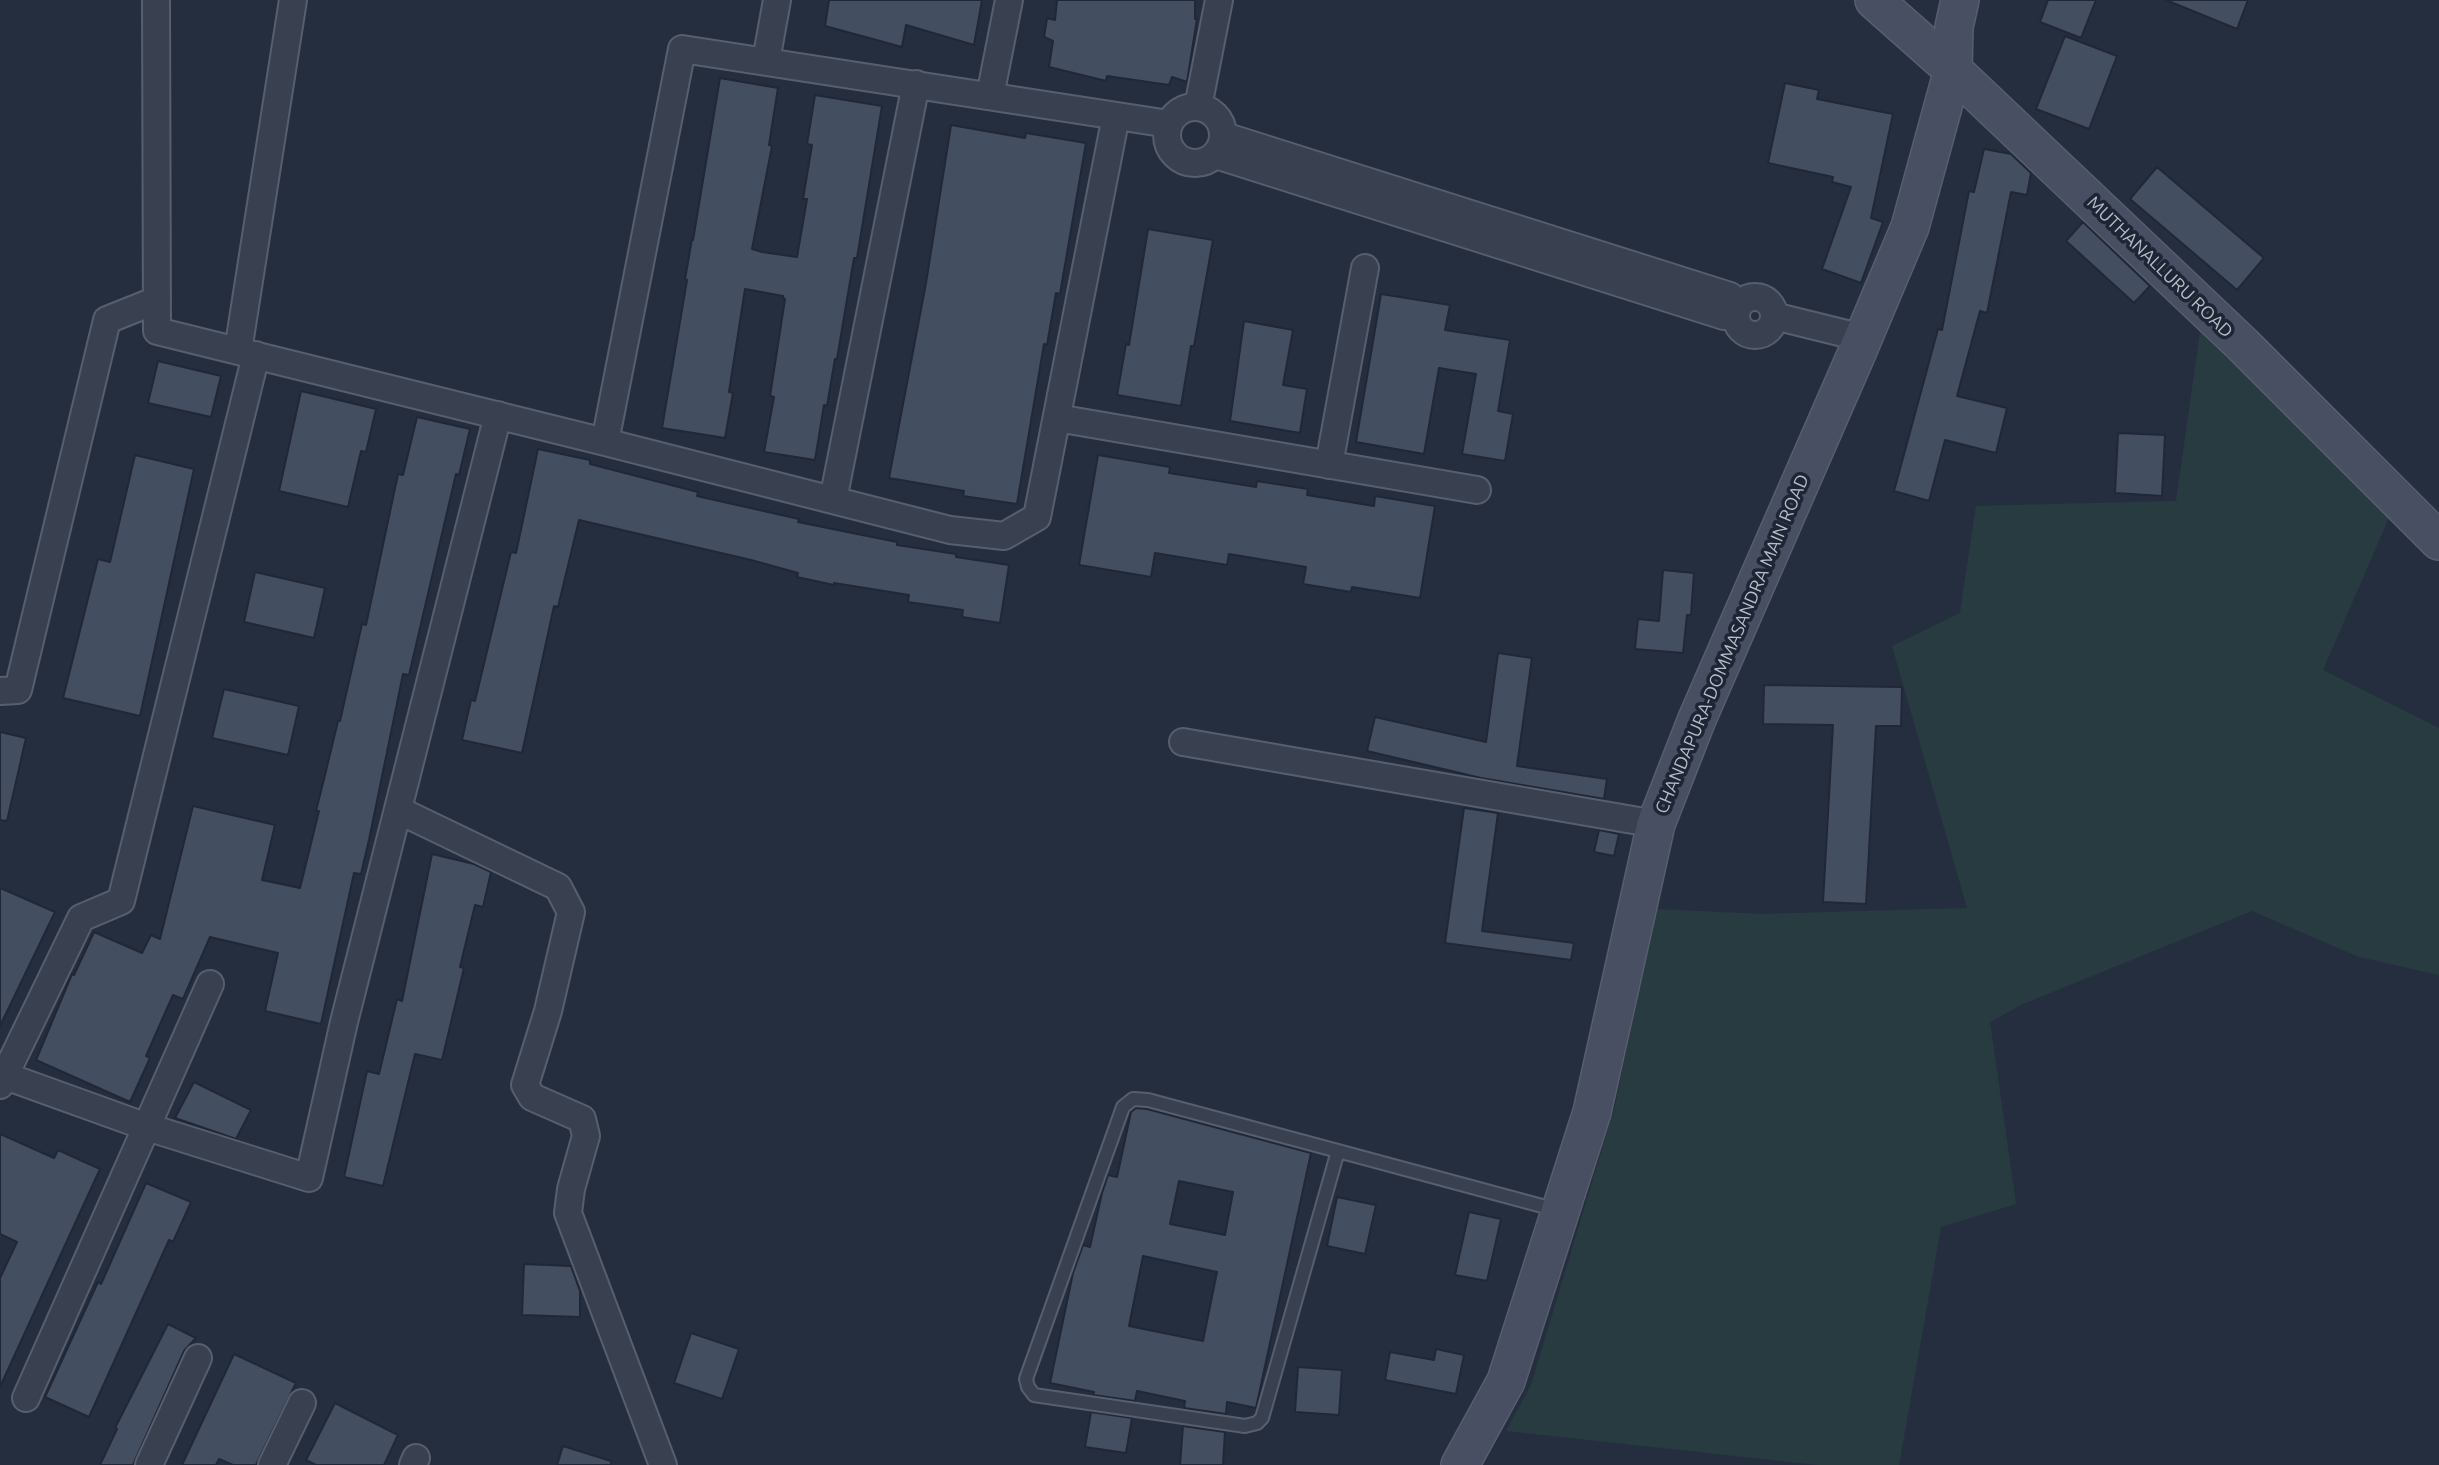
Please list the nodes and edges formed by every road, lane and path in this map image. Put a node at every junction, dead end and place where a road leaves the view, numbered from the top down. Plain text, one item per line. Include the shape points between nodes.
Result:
1 (156, 0) edge
2 (293, 0) edge
3 (777, 0) edge
4 (1009, 0) edge
5 (1220, 0) edge
6 (1874, 0) edge
7 (1960, 0) edge
8 (1984, 0) edge
9 (766, 61) junction
10 (1953, 70) junction
11 (916, 84) junction
12 (990, 96) junction
13 (1198, 107) junction
14 (1116, 116) junction
15 (1169, 124) junction
16 (1220, 146) junction
17 (1365, 268) dead end
18 (157, 300) junction
19 (1860, 347) junction
20 (247, 353) junction
21 (498, 415) junction
22 (1057, 418) junction
23 (605, 442) junction
24 (1329, 465) junction
25 (1476, 490) dead end
26 (833, 500) junction
27 (2439, 541) edge
28 (0, 691) edge
29 (1183, 743) dead end
30 (398, 810) junction
31 (1656, 824) junction
32 (210, 984) dead end
33 (2, 1078) edge
34 (147, 1127) junction
35 (1338, 1151) junction
36 (1560, 1212) junction
37 (198, 1358) dead end
38 (26, 1398) dead end
39 (302, 1403) dead end
40 (149, 1465) edge
41 (272, 1465) edge
42 (663, 1465) edge
43 (1460, 1465) edge

1 - 18 street
2 - 20 street
3 - 9 street
4 - 12 street
5 - 13 street
6 - 10 main road, MUTHANALLURU ROAD
7 - 10 main road, CHANDAPURA-DOMMASANDRA MAIN ROAD
8 - 10 main road, CHANDAPURA-DOMMASANDRA MAIN ROAD via 1976,37
9 - 11 street
9 - 23 street via 682,49
10 - 19 main road, CHANDAPURA-DOMMASANDRA MAIN ROAD via 1909,227
10 - 27 main road, MUTHANALLURU ROAD via 2243,345
11 - 12 street
11 - 26 street
12 - 14 street
13 - 15 street via 1186,108
13 - 16 street via 1221,123
14 - 15 street
14 - 22 street
15 - 16 street via 1169,146 1185,162 1207,161
16 - 19 street via 1724,316 1738,310 1739,326 1748,334 1760,334 1772,322
17 - 24 street
18 - 20 street via 157,331
18 - 28 street via 107,320 18,690
19 - 31 main road, CHANDAPURA-DOMMASANDRA MAIN ROAD via 1697,719
20 - 21 street
20 - 33 street via 121,901 81,918
21 - 23 street
21 - 30 street
22 - 24 street
22 - 26 street via 1037,517 1003,537 950,530
23 - 26 street
24 - 25 street
29 - 31 street
30 - 34 street via 309,1178
30 - 42 street via 558,887 571,912 525,1085 531,1097 582,1119 586,1136 568,1213
31 - 36 main road, CHANDAPURA-DOMMASANDRA MAIN ROAD via 1592,1112
32 - 34 street
33 - 34 street
34 - 38 street
35 - 35 lane via 1148,1100 1133,1099 1123,1107 1027,1379 1034,1395 1245,1426 1257,1423
35 - 36 lane
36 - 43 main road, CHANDAPURA-DOMMASANDRA MAIN ROAD via 1506,1381
37 - 40 street
39 - 41 street

